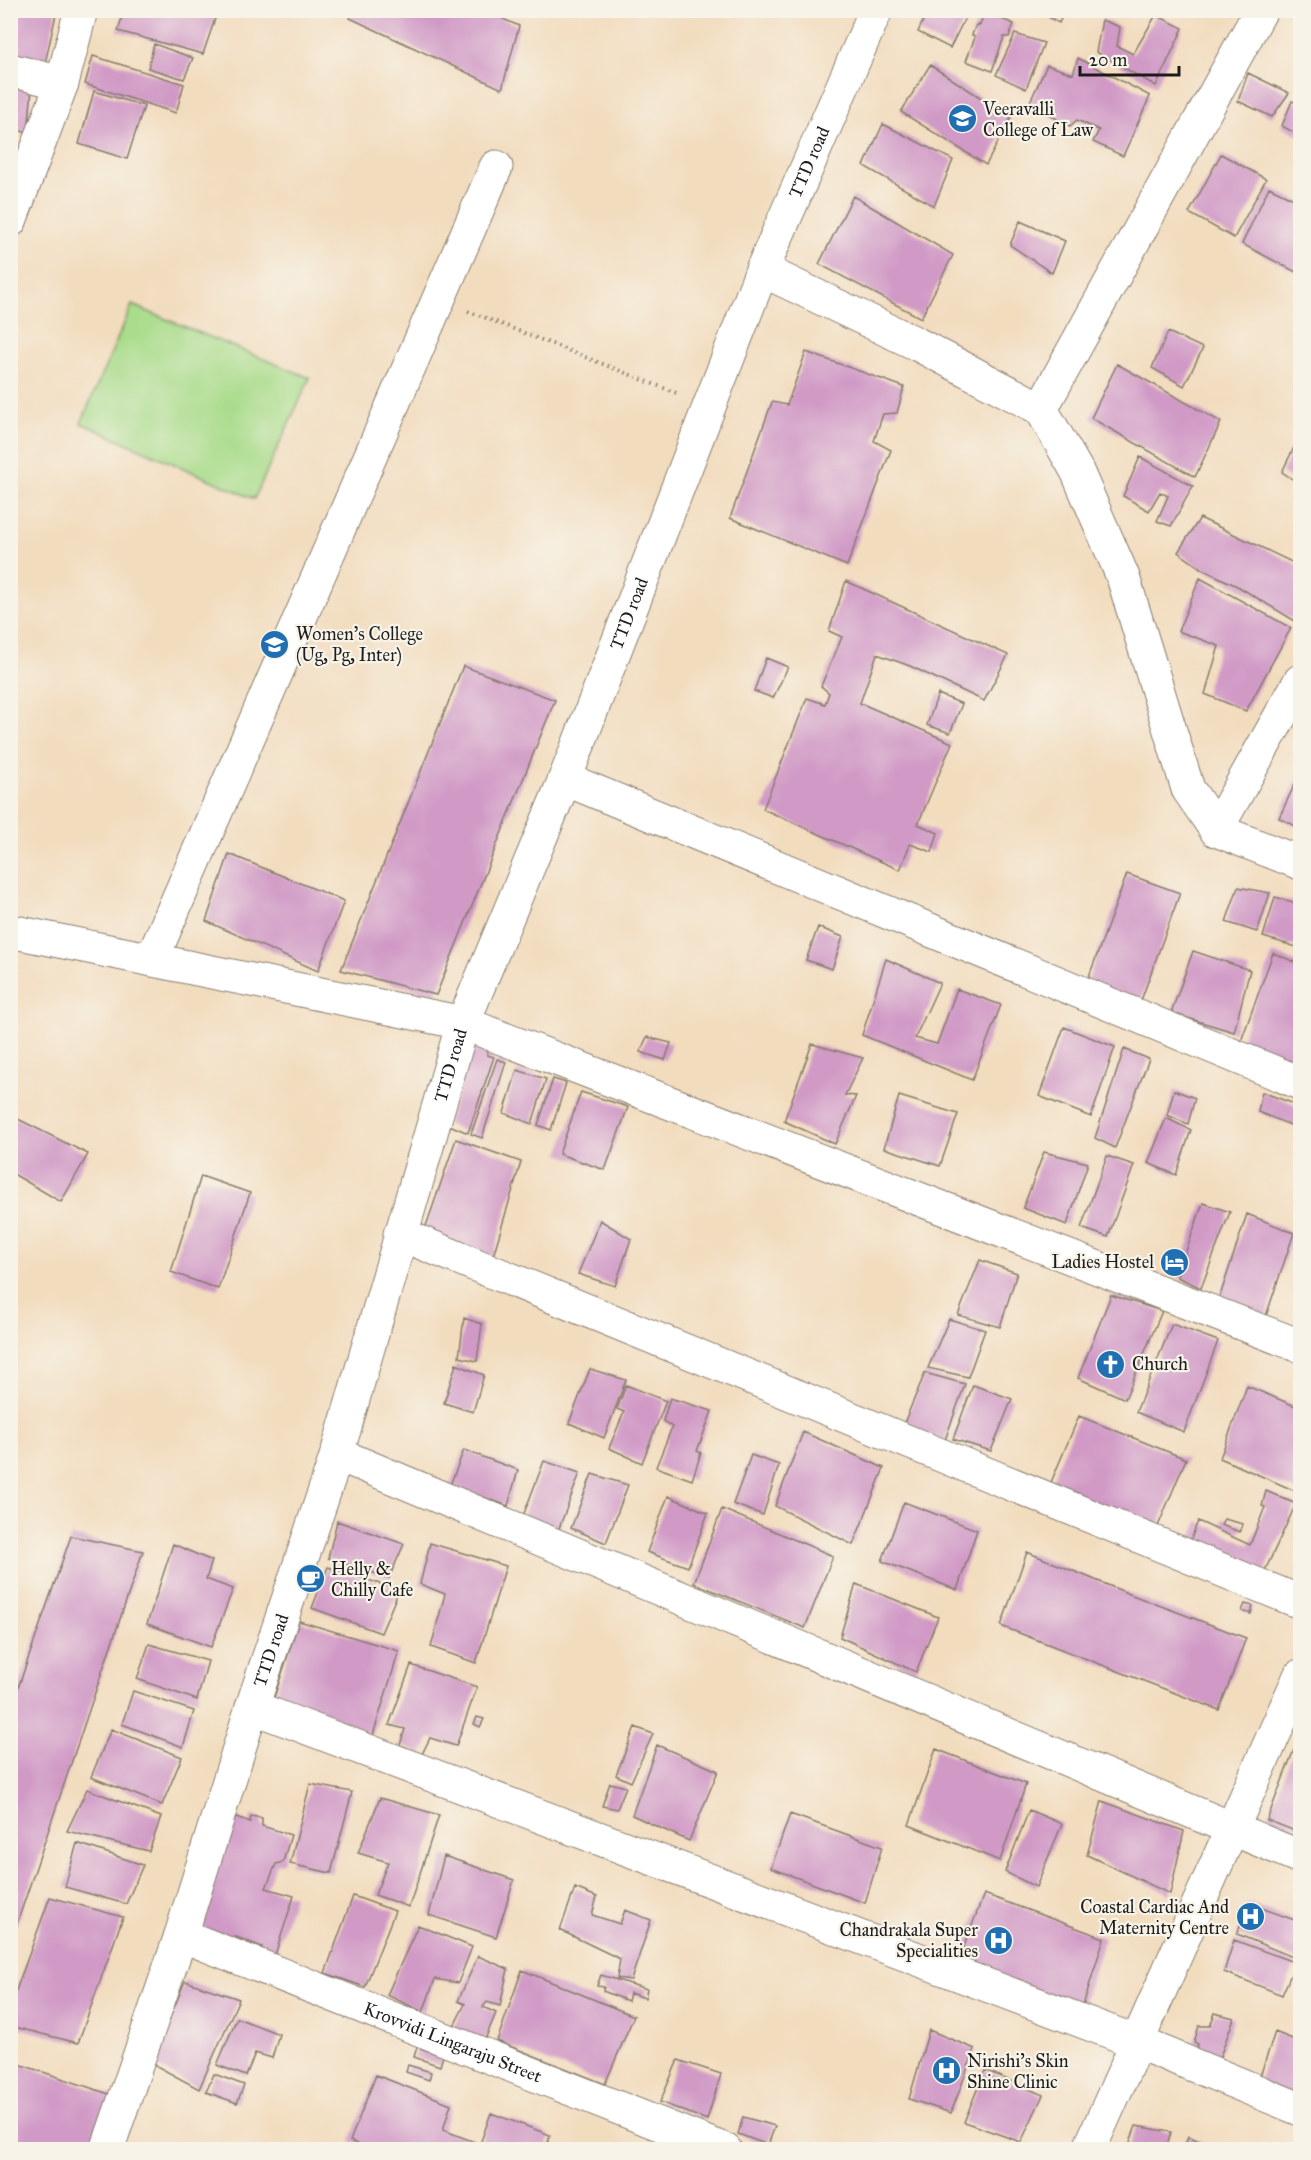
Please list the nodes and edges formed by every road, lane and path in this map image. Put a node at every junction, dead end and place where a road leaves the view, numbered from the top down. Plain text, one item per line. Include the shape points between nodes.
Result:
1 (81, 10) edge
2 (876, 10) edge
3 (1261, 10) edge
4 (10, 70) edge
5 (62, 83) junction
6 (496, 167) dead end
7 (10, 221) edge
8 (762, 270) junction
9 (439, 300) junction
10 (710, 406) junction
11 (1041, 409) junction
12 (1300, 681) edge
13 (565, 779) junction
14 (1216, 830) junction
15 (1300, 862) edge
16 (10, 931) edge
17 (152, 959) junction
18 (463, 1023) junction
19 (1300, 1083) edge
20 (400, 1234) junction
21 (1300, 1347) edge
22 (337, 1454) junction
23 (1300, 1602) edge
24 (1300, 1676) edge
25 (252, 1707) junction
26 (1234, 1828) junction
27 (1300, 1857) edge
28 (181, 1935) junction
29 (1137, 2042) junction
30 (1300, 2109) edge
31 (107, 2150) edge
32 (725, 2150) edge
33 (1089, 2150) edge

1 - 5 street
2 - 8 street, TTD road
3 - 11 street
4 - 5 street
5 - 7 street
6 - 9 street
8 - 10 street, TTD road
8 - 11 street
9 - 10 path
9 - 17 street
10 - 13 street, TTD road
11 - 14 street via 1077,471 1123,577 1188,789
12 - 14 street
13 - 18 street, TTD road
13 - 19 street
14 - 15 street
16 - 17 street
17 - 18 street
18 - 20 street, TTD road
18 - 21 street
20 - 22 street, TTD road
20 - 23 street
22 - 25 street, TTD road
22 - 26 street
24 - 26 street
25 - 28 street, TTD road
25 - 29 street
26 - 27 street
26 - 29 street
28 - 31 street, TTD road
28 - 32 street, Krovvidi Lingaraju Street
29 - 30 street
29 - 33 street

